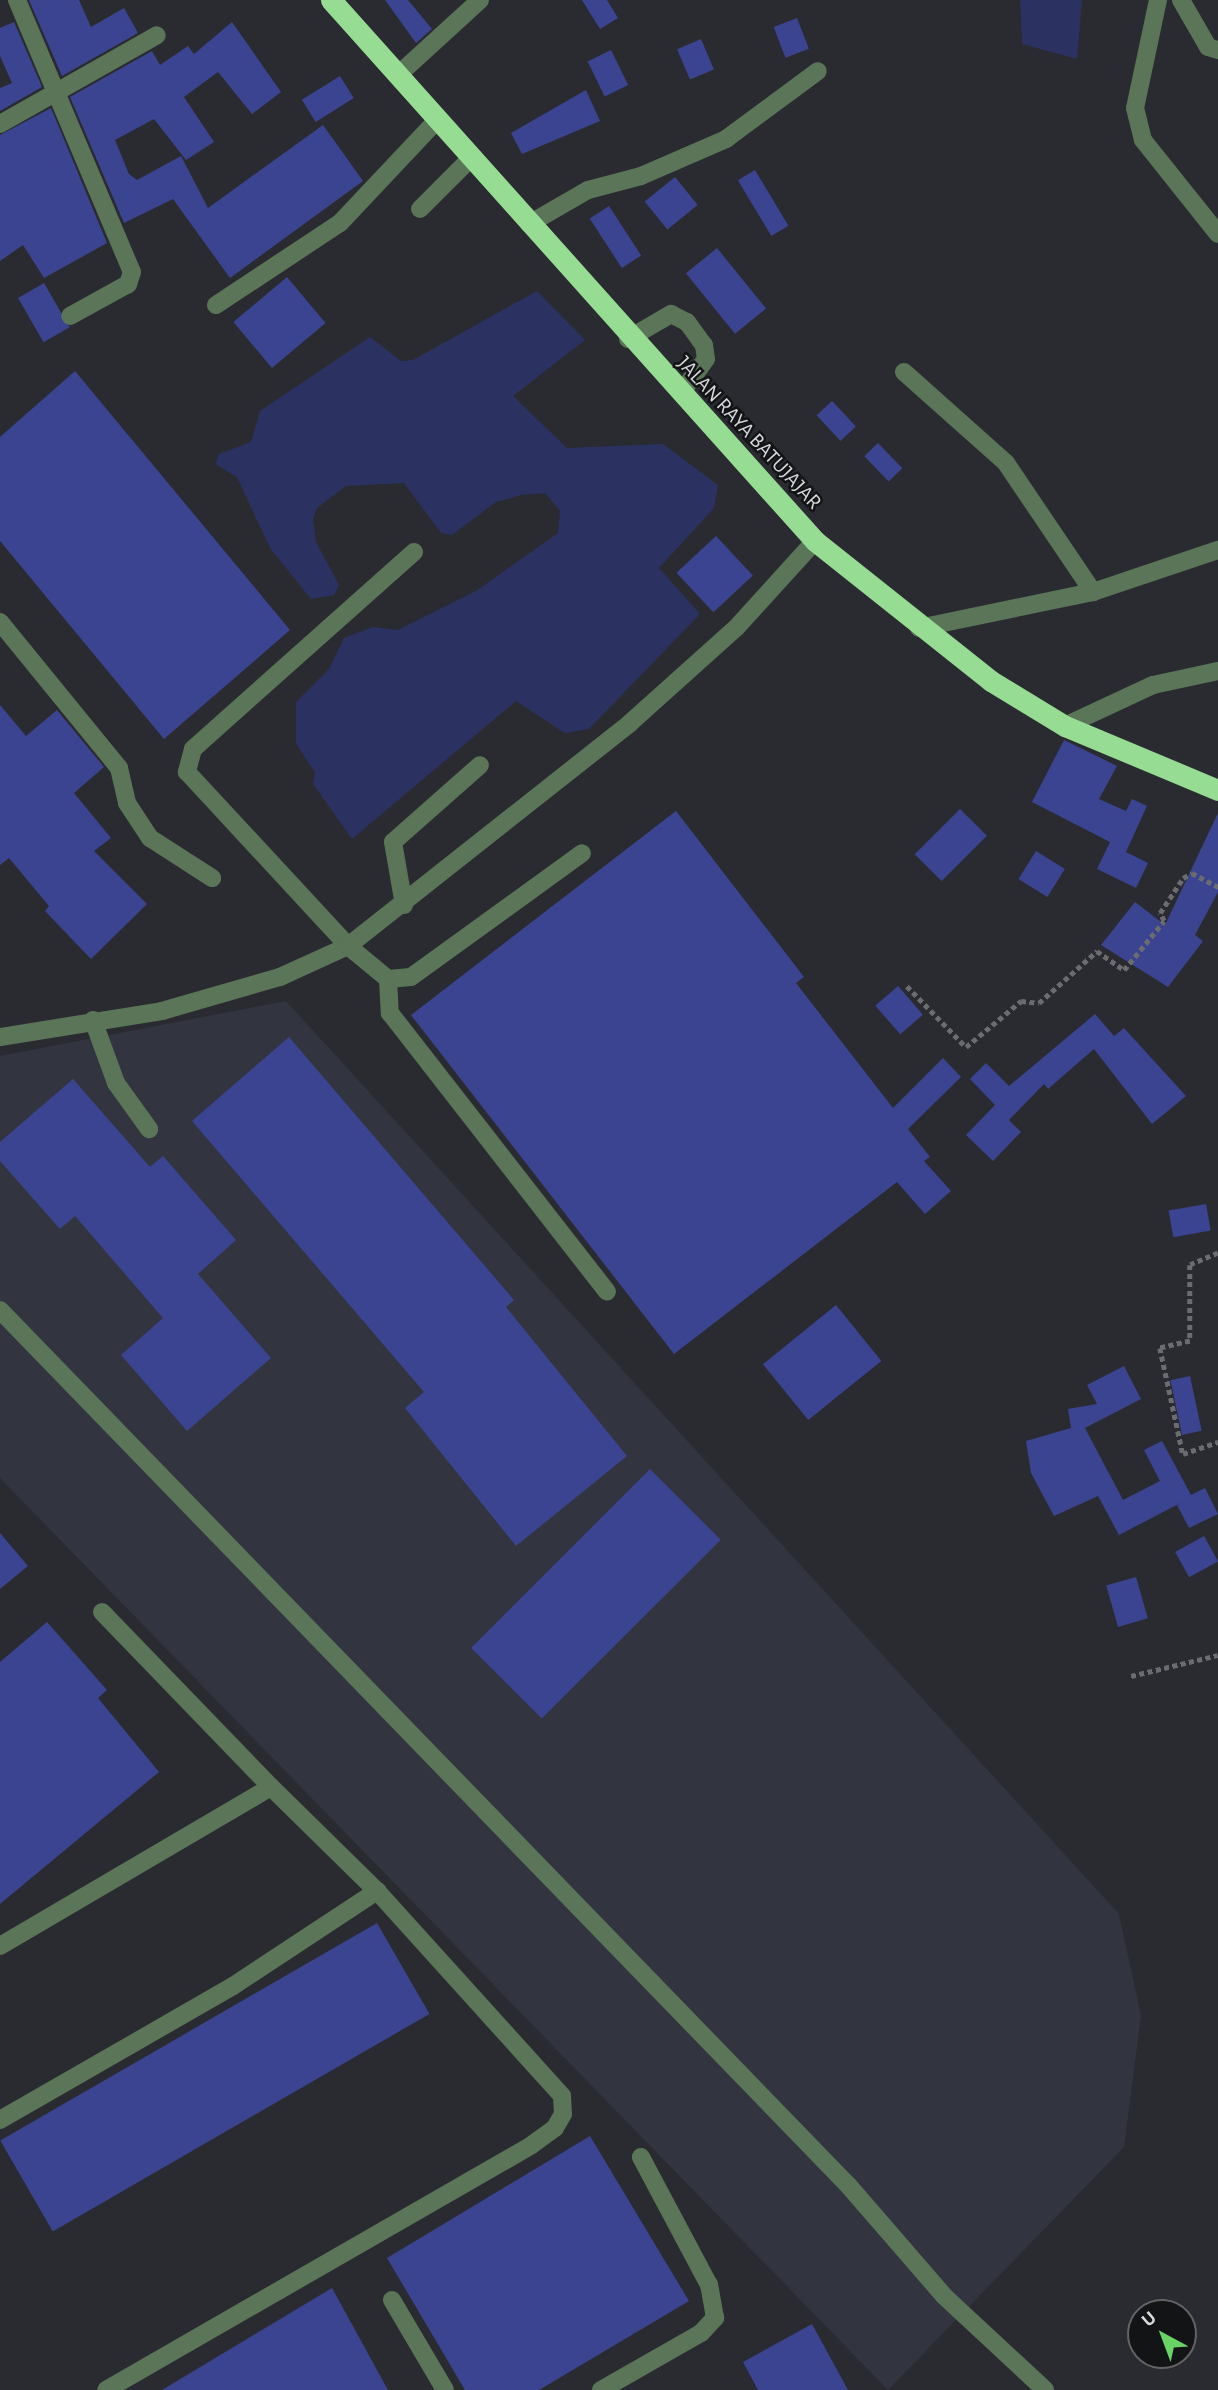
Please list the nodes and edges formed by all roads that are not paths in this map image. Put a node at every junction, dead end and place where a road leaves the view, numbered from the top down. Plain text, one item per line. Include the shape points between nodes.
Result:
1 (18, 0) edge
2 (331, 0) edge
3 (480, 0) edge
4 (1158, 0) edge
5 (1181, 0) edge
6 (157, 35) dead end
7 (1218, 50) edge
8 (818, 71) dead end
9 (398, 75) junction
10 (57, 94) junction
11 (437, 120) junction
12 (0, 124) edge
13 (472, 157) junction
14 (420, 209) dead end
15 (529, 224) junction
16 (1218, 234) edge
17 (216, 305) dead end
18 (70, 316) dead end
19 (628, 339) junction
20 (904, 372) dead end
21 (681, 393) junction
22 (815, 541) junction
23 (1218, 550) edge
24 (414, 552) dead end
25 (1093, 592) junction
26 (0, 622) edge
27 (919, 628) junction
28 (1218, 671) edge
29 (1065, 726) junction
30 (480, 765) dead end
31 (1218, 790) edge
32 (582, 853) dead end
33 (212, 878) dead end
34 (404, 905) junction
35 (348, 946) junction
36 (388, 979) junction
37 (93, 1020) junction
38 (0, 1037) edge
39 (149, 1129) dead end
40 (607, 1292) dead end
41 (0, 1310) edge
42 (102, 1612) dead end
43 (271, 1787) junction
44 (377, 1891) junction
45 (0, 1946) edge
46 (0, 2120) edge
47 (641, 2157) dead end
48 (392, 2300) dead end
49 (106, 2390) edge
50 (445, 2390) edge
51 (601, 2390) edge
52 (1045, 2390) edge

1 - 10 street
2 - 9 highway, JALAN RAYA BATUJAJAR
3 - 9 street
4 - 16 street via 1135,108 1143,140
5 - 7 street via 1208,47
6 - 10 street
8 - 15 street via 726,139 641,176 589,190
9 - 11 highway, JALAN RAYA BATUJAJAR
10 - 12 street
10 - 18 street via 132,272 128,284
11 - 13 highway, JALAN RAYA BATUJAJAR
11 - 17 street via 340,223
13 - 14 street
13 - 15 highway, JALAN RAYA BATUJAJAR
15 - 19 highway, JALAN RAYA BATUJAJAR
19 - 21 highway, JALAN RAYA BATUJAJAR
19 - 21 street via 671,314 687,323 704,345 706,359
20 - 25 street via 1006,463
21 - 22 highway, JALAN RAYA BATUJAJAR
22 - 27 highway, JALAN RAYA BATUJAJAR
22 - 34 street via 736,628 630,723
23 - 25 street
24 - 35 street via 187,759 187,772
25 - 27 street
26 - 33 street via 118,768 127,803 150,838
27 - 29 highway, JALAN RAYA BATUJAJAR
28 - 29 street via 1153,684
29 - 31 highway, JALAN RAYA BATUJAJAR
30 - 34 street via 393,842
32 - 36 street via 411,977
34 - 35 street
35 - 36 street
35 - 37 street via 280,976 162,1011
36 - 40 street via 390,1013
37 - 38 street
37 - 39 street via 116,1083
41 - 52 street via 848,2185 944,2296
42 - 43 street
43 - 44 street
43 - 45 street
44 - 46 street via 233,1986
44 - 49 street via 562,2096 563,2114 532,2145
47 - 51 street via 709,2285 715,2318 701,2333
48 - 50 street

